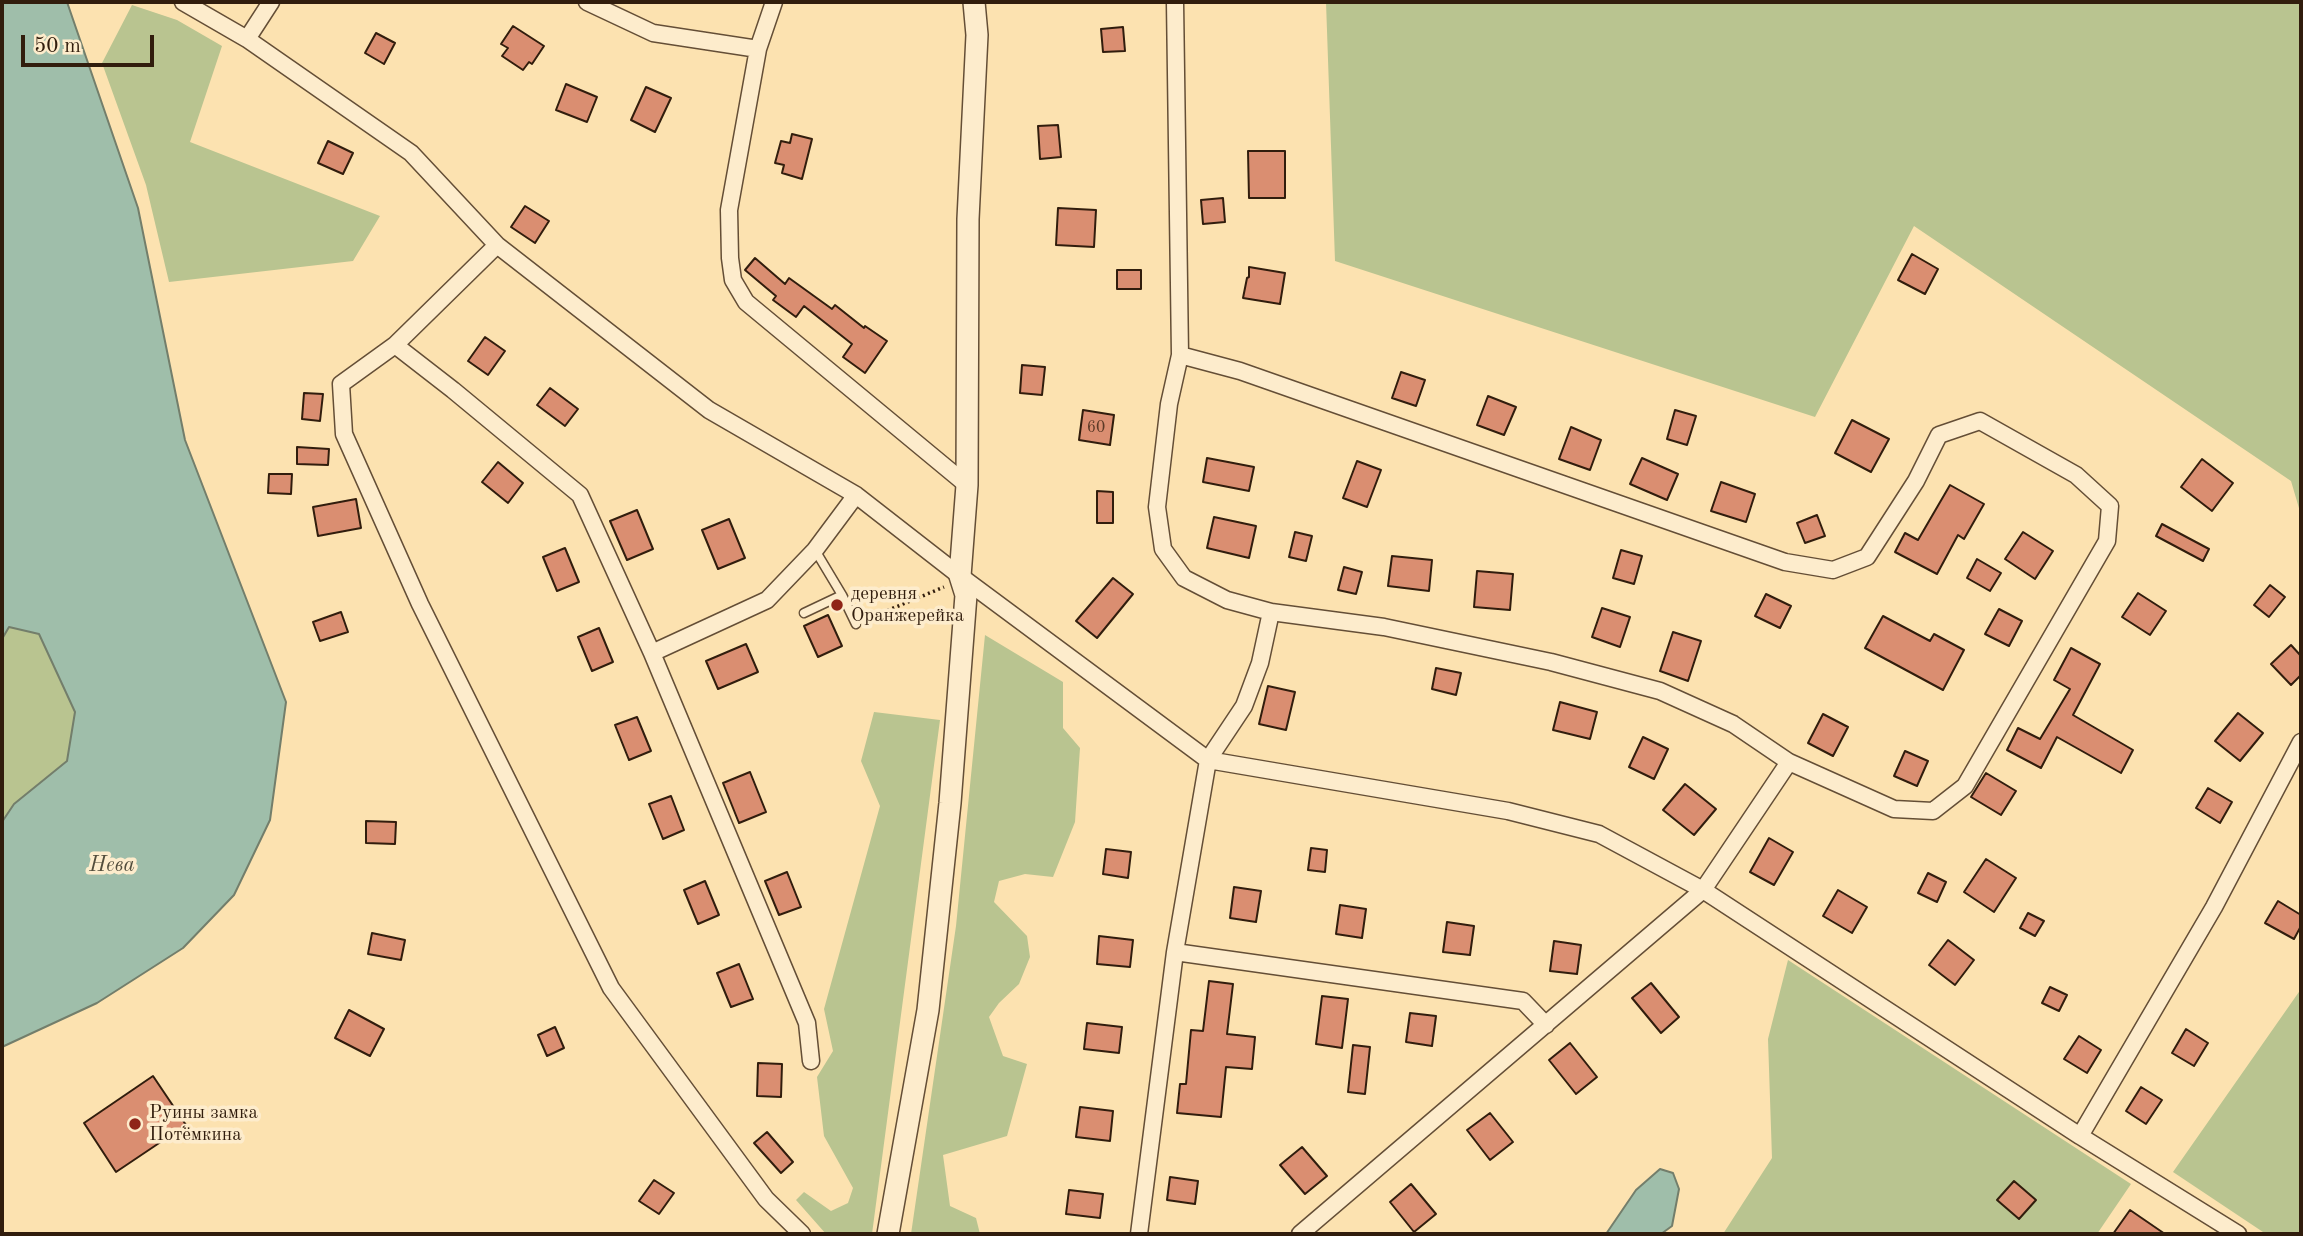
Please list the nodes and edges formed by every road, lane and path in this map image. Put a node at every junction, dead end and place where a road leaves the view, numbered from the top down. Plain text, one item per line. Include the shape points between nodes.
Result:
1 (183, 2) edge
2 (271, 2) edge
3 (587, 2) edge
4 (774, 2) edge
5 (974, 2) edge
6 (1175, 2) edge
7 (247, 39) junction
8 (758, 49) junction
9 (497, 245) junction
10 (395, 345) junction
11 (1180, 355) junction
12 (967, 485) junction
13 (856, 495) junction
14 (815, 551) junction
15 (960, 576) junction
16 (934, 590) dead end
17 (842, 595) junction
18 (1271, 612) junction
19 (804, 613) dead end
20 (856, 624) joint
21 (652, 653) junction
22 (2301, 743) edge
23 (1208, 760) junction
24 (1789, 762) junction
25 (1703, 890) junction
26 (1175, 952) junction
27 (1546, 1025) junction
28 (811, 1061) dead end
29 (2080, 1136) junction
30 (802, 1234) edge
31 (888, 1234) edge
32 (1139, 1234) edge
33 (1300, 1234) edge
34 (2238, 1234) edge

1 - 7 street
2 - 7 street
3 - 8 street via 653,33
4 - 8 street
5 - 12 street
6 - 11 street
7 - 9 street via 411,153
8 - 12 street via 729,210 733,280 746,302
9 - 10 street
9 - 13 street via 709,410
10 - 21 street via 580,495
10 - 30 street via 341,384 344,434 420,604 611,988 766,1199
11 - 18 street via 1157,507 1163,549 1184,578 1227,600
11 - 24 street via 1240,371 1786,562 1833,570 1867,557 1916,481 1939,435 1980,421 2076,475 2110,506 2107,541 1965,786 1933,811 1894,809
12 - 15 street
13 - 14 street
13 - 15 street
14 - 17 lane
14 - 21 street via 767,600
15 - 23 street
15 - 31 street via 966,595 961,664 928,1010
16 - 20 path
17 - 19 lane
17 - 20 lane
18 - 23 street via 1260,663 1244,706
18 - 24 street via 1384,627 1551,662 1660,691 1733,724
21 - 28 street via 807,1023
22 - 29 street via 2214,907
23 - 25 street via 1508,811 1599,834
23 - 26 street
24 - 25 street
25 - 27 street
25 - 29 street
26 - 27 street via 1523,1001
26 - 32 street
27 - 33 street
29 - 34 street

